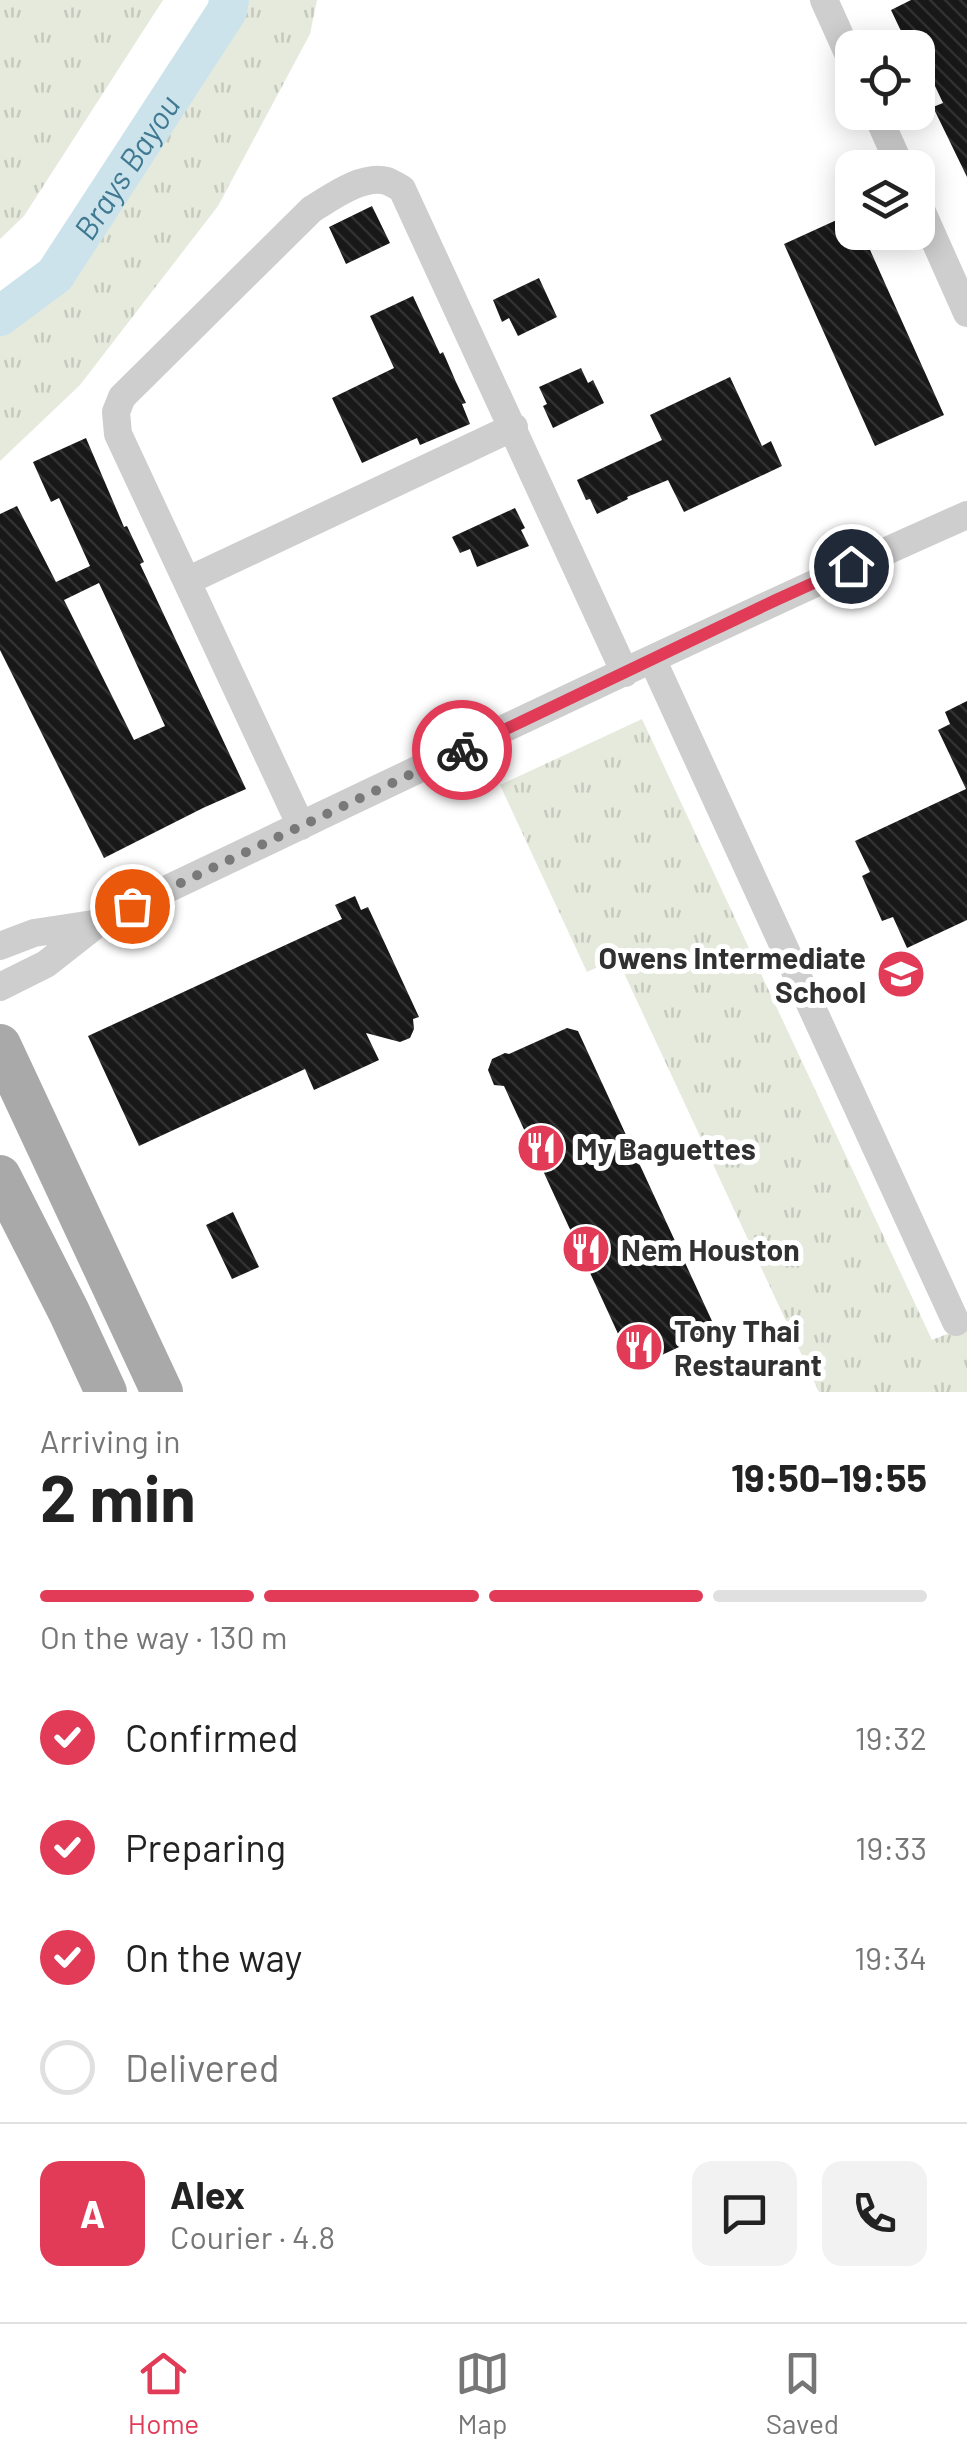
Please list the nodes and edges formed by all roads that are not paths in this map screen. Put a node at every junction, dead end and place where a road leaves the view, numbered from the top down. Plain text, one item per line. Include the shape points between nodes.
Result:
1 (824, 0) edge
2 (838, 30) edge
3 (935, 241) edge
4 (967, 313) edge
5 (514, 427) junction
6 (967, 514) edge
7 (187, 582) junction
8 (652, 660) junction
9 (626, 673) junction
10 (301, 826) junction
11 (95, 923) junction
12 (0, 946) edge
13 (0, 986) edge
14 (0, 1045) edge
15 (0, 1176) edge
16 (956, 1322) dead end
17 (106, 1392) edge
18 (162, 1392) edge

1 - 2 street
3 - 4 street
5 - 7 street
5 - 7 street via 402,188 368,181 336,194 312,208 122,397 116,412 118,434
5 - 9 street
6 - 8 street
7 - 10 street
8 - 9 street
8 - 16 street
9 - 10 street
10 - 11 street
11 - 12 street
11 - 13 street via 46,964
14 - 18 main road
15 - 17 main road

